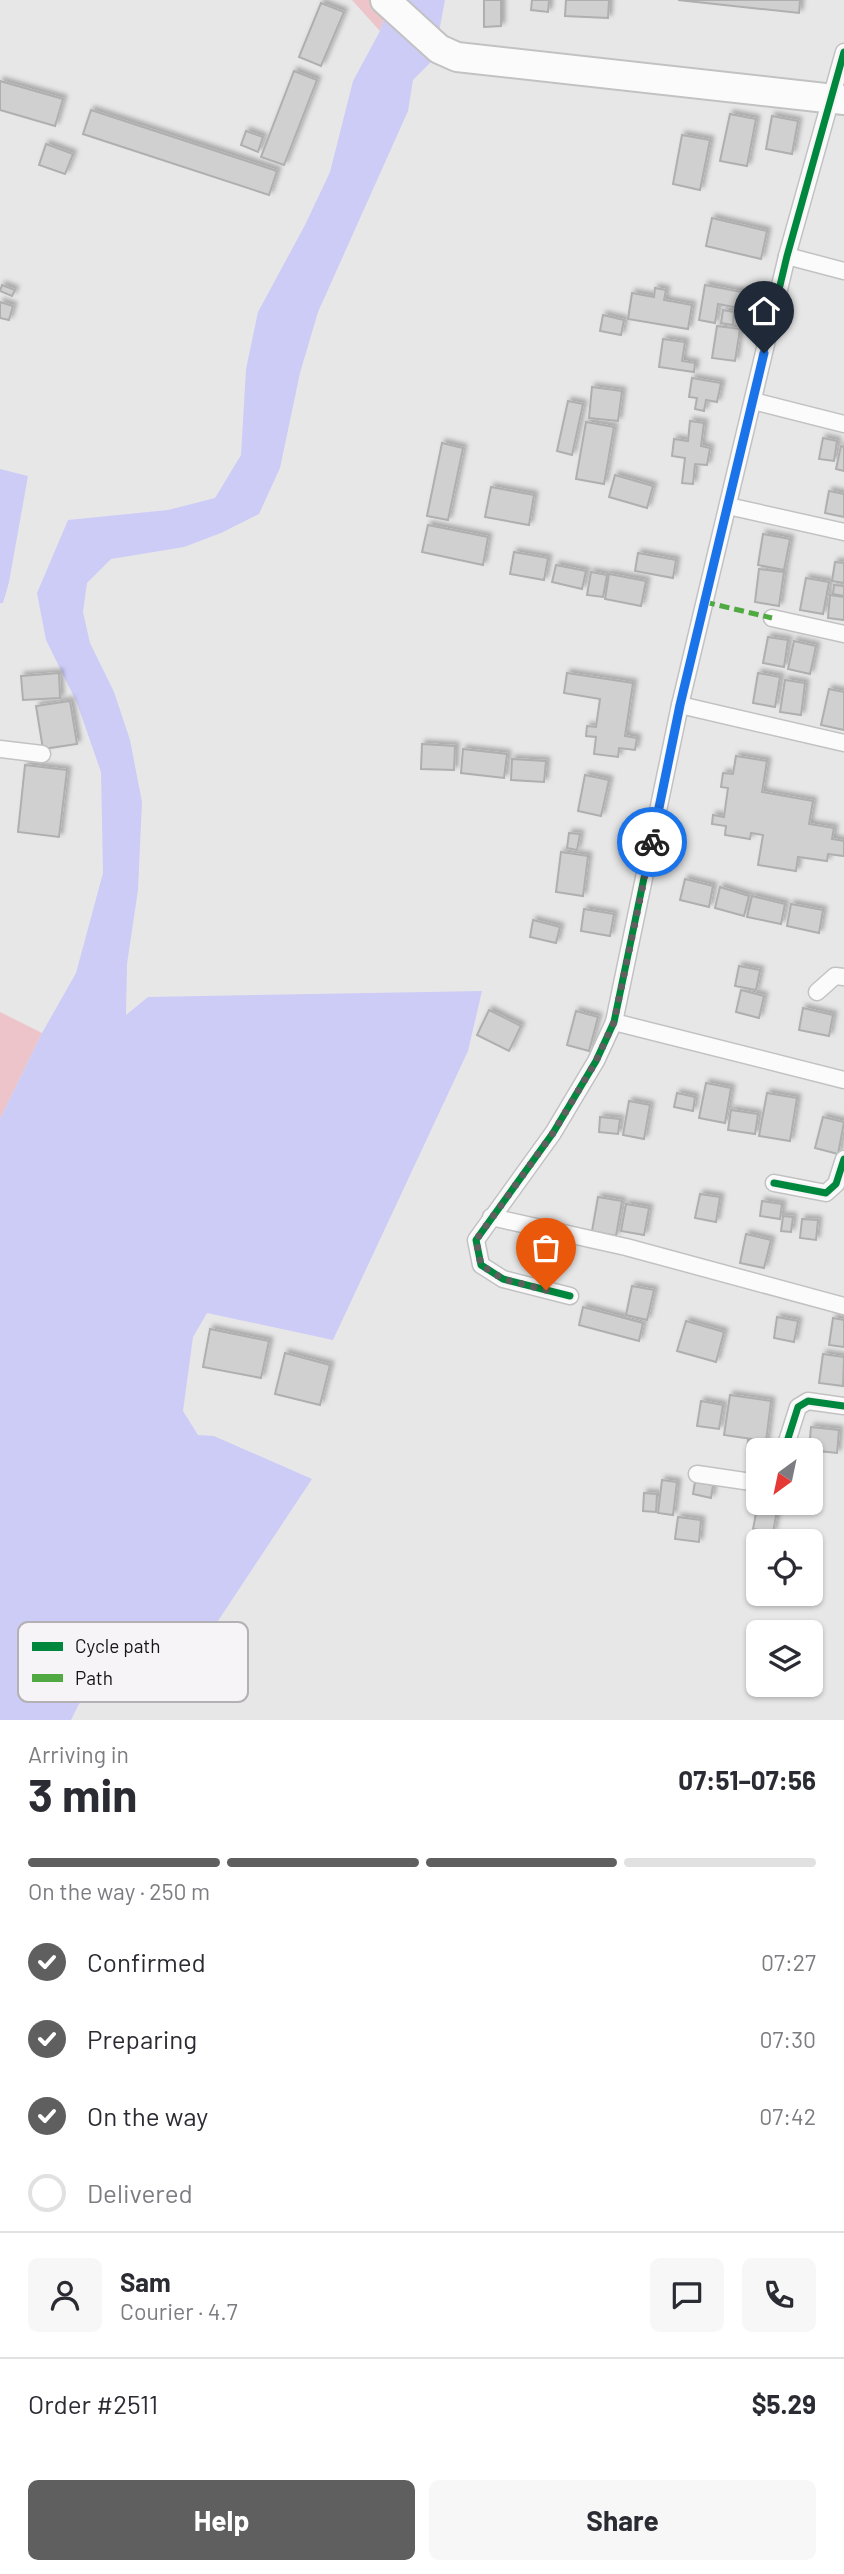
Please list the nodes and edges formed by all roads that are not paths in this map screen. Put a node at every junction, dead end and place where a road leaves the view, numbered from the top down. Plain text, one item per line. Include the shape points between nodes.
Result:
1 (386, 1) edge
2 (844, 52) edge
3 (838, 99) edge
4 (787, 256) junction
5 (844, 271) edge
6 (753, 401) junction
7 (844, 424) edge
8 (728, 506) junction
9 (844, 532) edge
10 (772, 618) dead end
11 (844, 634) edge
12 (680, 705) junction
13 (844, 743) edge
14 (0, 749) edge
15 (42, 754) dead end
16 (844, 977) edge
17 (817, 992) dead end
18 (614, 1022) junction
19 (844, 1080) edge
20 (844, 1159) edge
21 (774, 1183) dead end
22 (491, 1217) junction
23 (570, 1296) dead end
24 (844, 1306) edge
25 (844, 1406) edge
26 (788, 1438) edge
27 (697, 1474) dead end
28 (746, 1481) edge

1 - 3 highway via 439,49 457,57
2 - 3 street
3 - 4 street
4 - 5 street
4 - 6 street
6 - 7 street
6 - 8 street
8 - 9 street
8 - 12 street
10 - 11 street
12 - 13 street
12 - 18 street
14 - 15 street
16 - 17 street via 835,976
18 - 19 street
18 - 22 street via 553,1133
20 - 21 street via 836,1184 826,1193
22 - 23 street via 476,1240 481,1265 503,1279
22 - 24 street via 626,1247
25 - 26 street via 808,1401 798,1407
27 - 28 street

